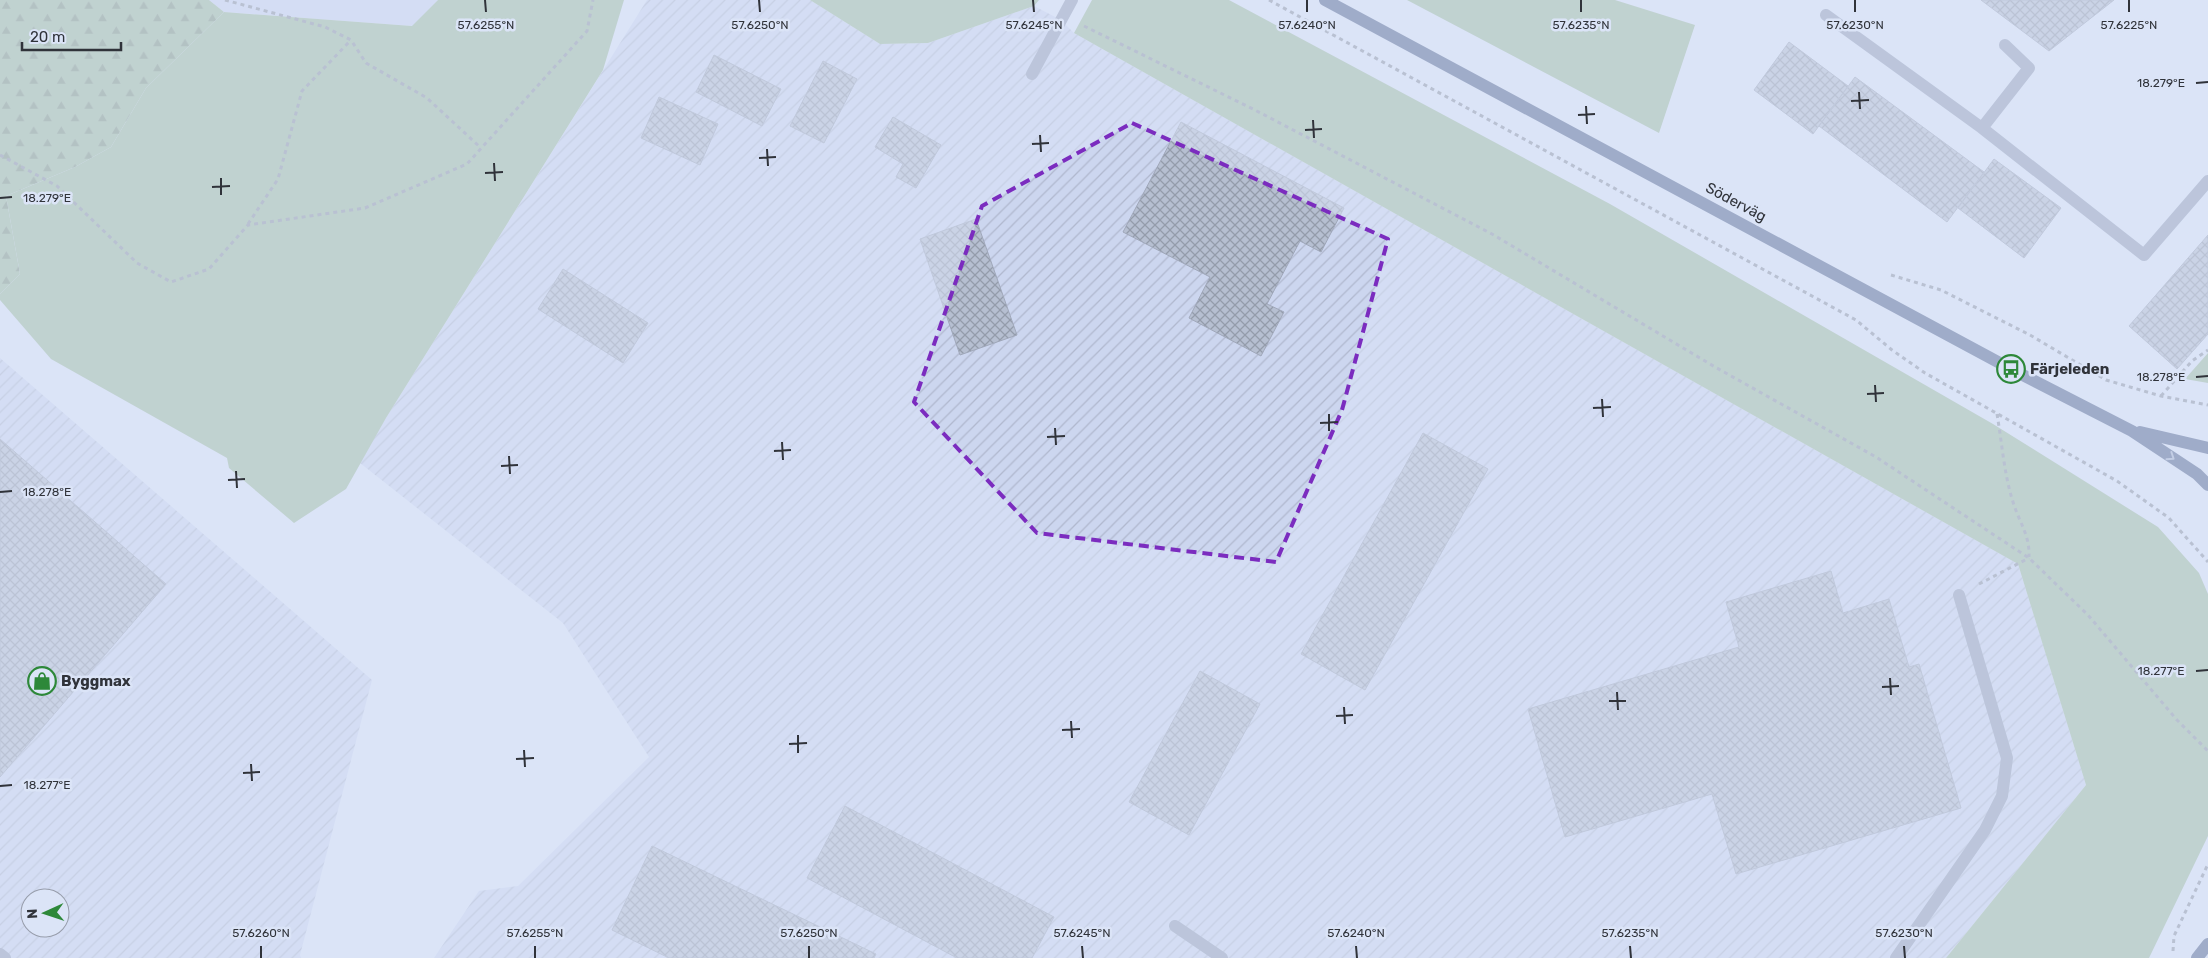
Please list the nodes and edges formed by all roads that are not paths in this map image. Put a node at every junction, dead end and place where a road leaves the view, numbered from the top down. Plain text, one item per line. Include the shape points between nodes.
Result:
1 (1072, 0) edge
2 (1325, 0) edge
3 (1826, 15) dead end
4 (2005, 45) dead end
5 (1032, 74) dead end
6 (1982, 128) junction
7 (2208, 181) edge
8 (2132, 431) junction
9 (2208, 448) edge
10 (2208, 485) edge
11 (1959, 595) road end
12 (1175, 926) dead end
13 (2208, 944) edge
14 (0, 954) edge
15 (5, 958) edge
16 (1222, 958) edge
17 (1896, 958) edge
18 (2197, 958) edge

1 - 5 street
2 - 8 main road, Söderväg
3 - 6 street
4 - 6 street via 2029,68
6 - 7 street via 2144,255
8 - 9 main road, Söderväg
8 -> 10 main road, Söderväg via 2197,474
11 - 17 street via 2007,758 2002,796 1985,830
12 - 16 street
13 - 18 main road
14 - 15 street

